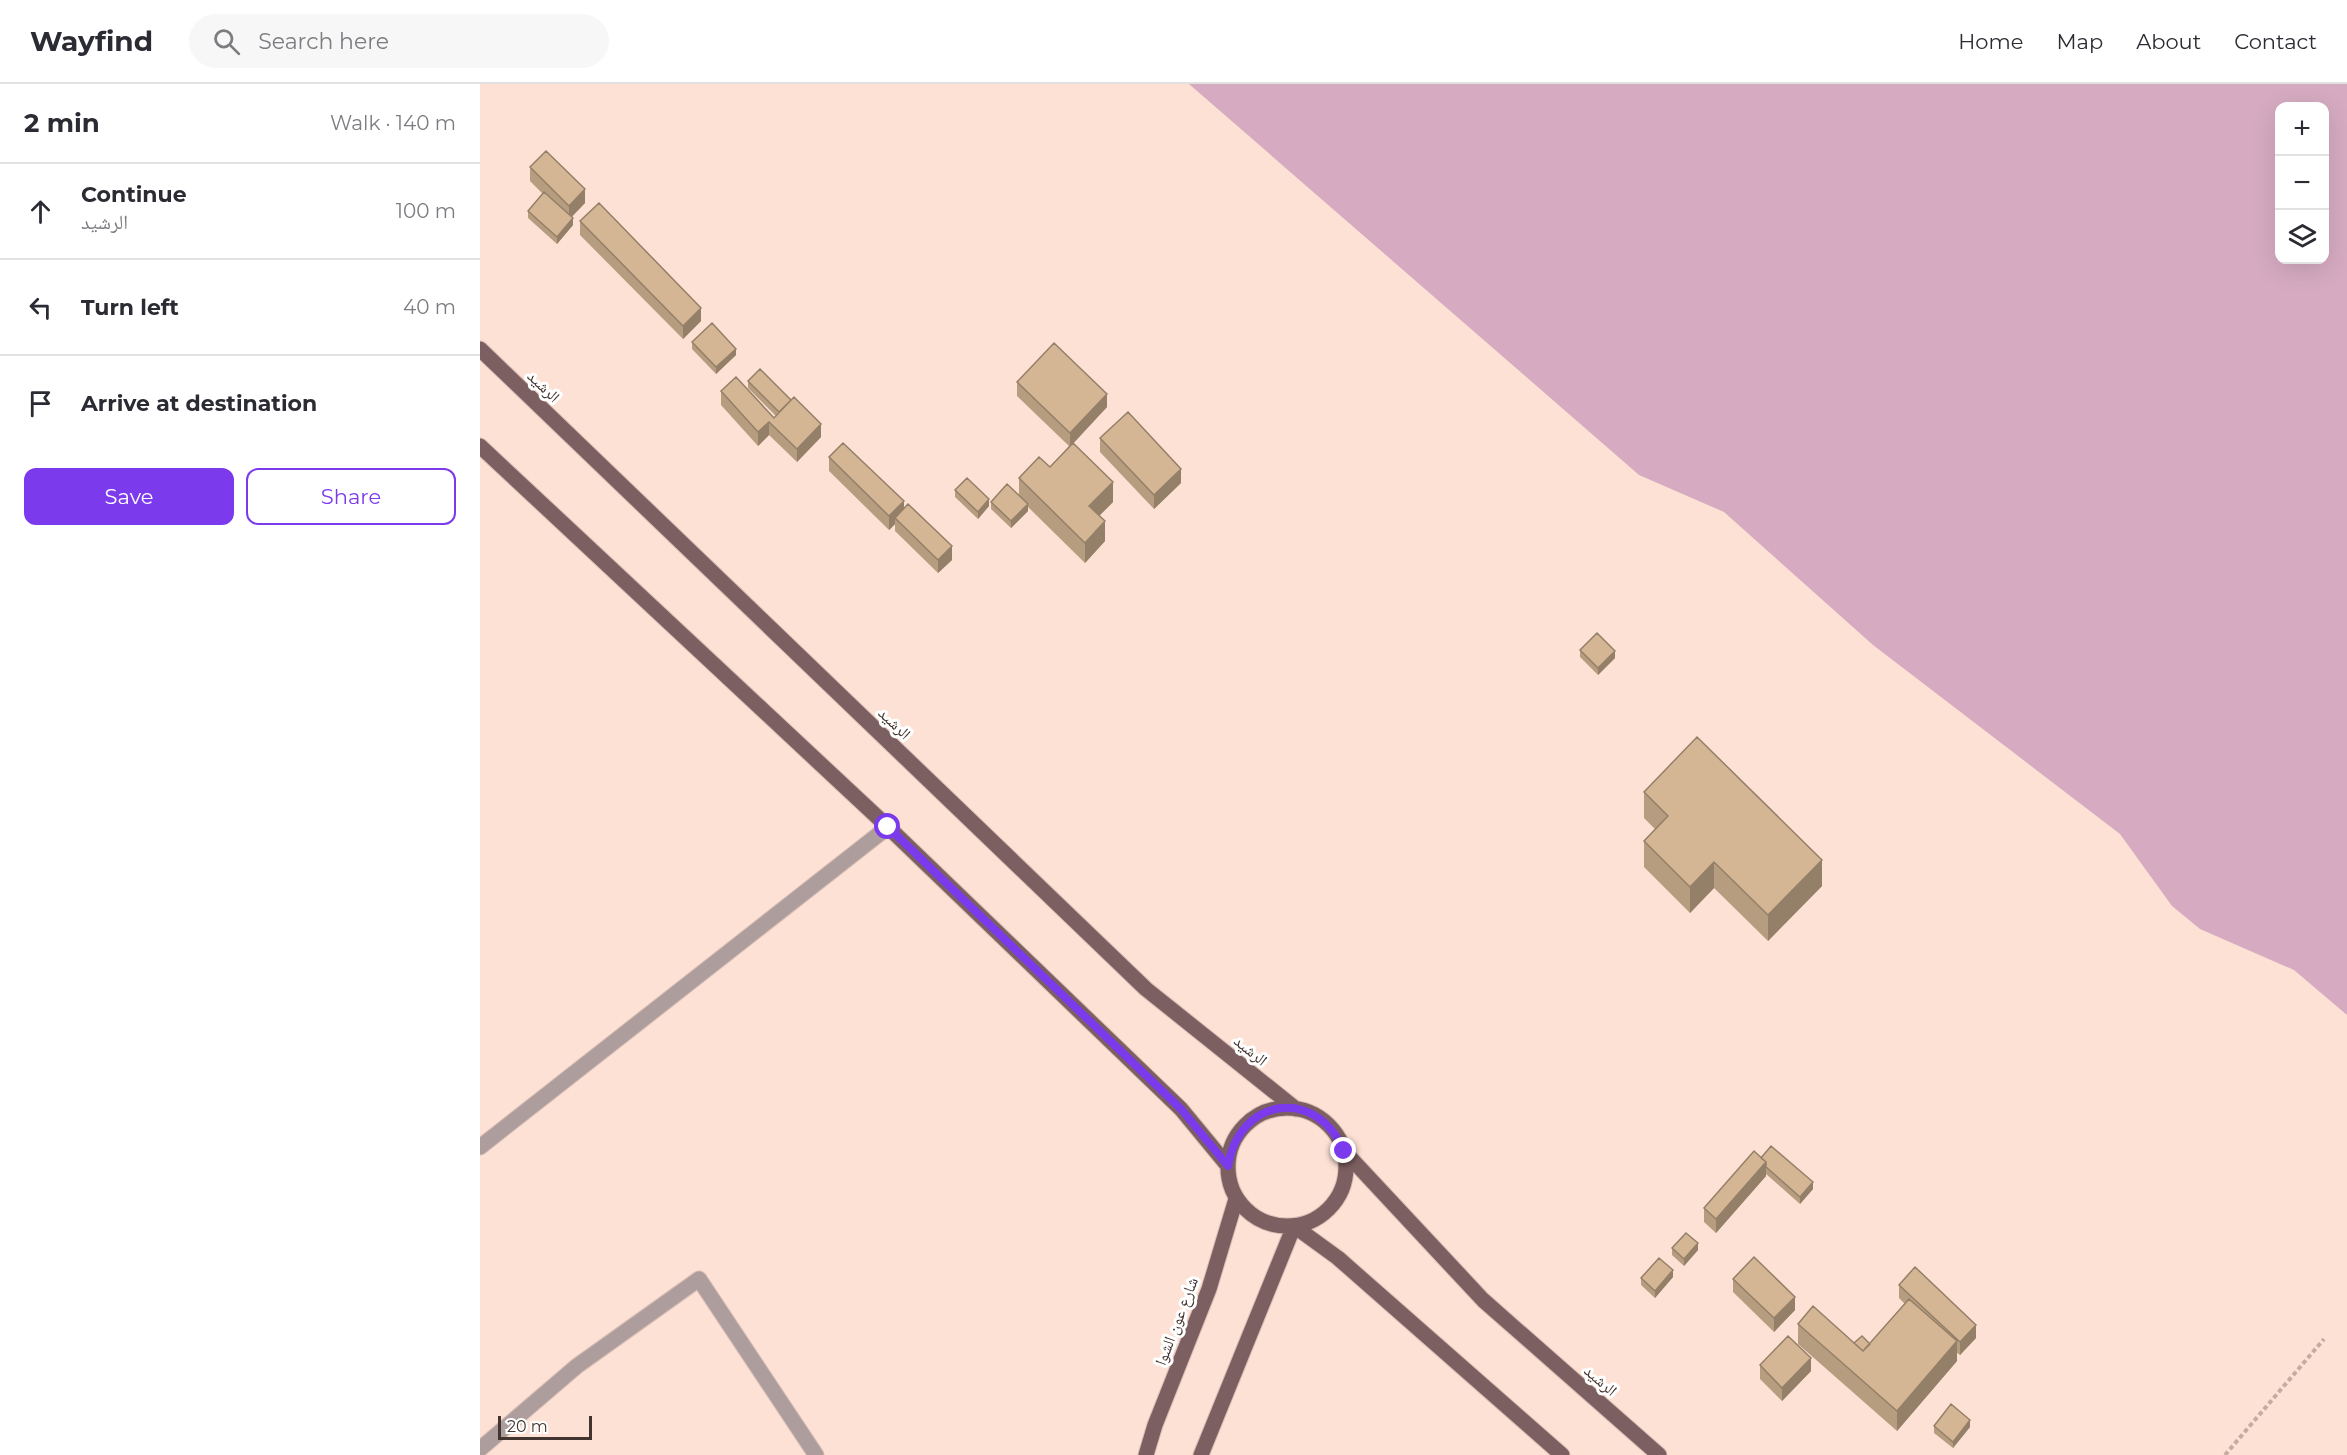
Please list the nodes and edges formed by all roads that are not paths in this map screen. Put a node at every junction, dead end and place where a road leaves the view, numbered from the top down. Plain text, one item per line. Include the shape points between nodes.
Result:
1 (480, 349) edge
2 (480, 446) edge
3 (888, 827) junction
4 (1296, 1109) junction
5 (480, 1147) edge
6 (1344, 1151) junction
7 (1228, 1166) junction
8 (1236, 1199) junction
9 (1294, 1226) junction
10 (480, 1449) edge
11 (816, 1455) edge
12 (1146, 1455) edge
13 (1201, 1455) edge
14 (1562, 1455) edge
15 (1659, 1455) edge

1 - 4 main road, الرشيد via 1146,989
2 - 3 main road
3 - 5 street
3 - 7 main road via 1181,1109
4 - 6 main road via 1326,1123
4 - 7 main road via 1279,1108 1249,1122 1230,1149
6 - 9 main road via 1346,1168 1336,1200 1311,1222
6 - 15 main road, الرشيد via 1484,1300
7 - 8 main road
8 - 9 main road via 1261,1221
8 - 12 main road, شارع عون الشوا via 1209,1289
9 - 13 main road
9 - 14 main road via 1338,1258
10 - 11 street via 577,1366 699,1279

